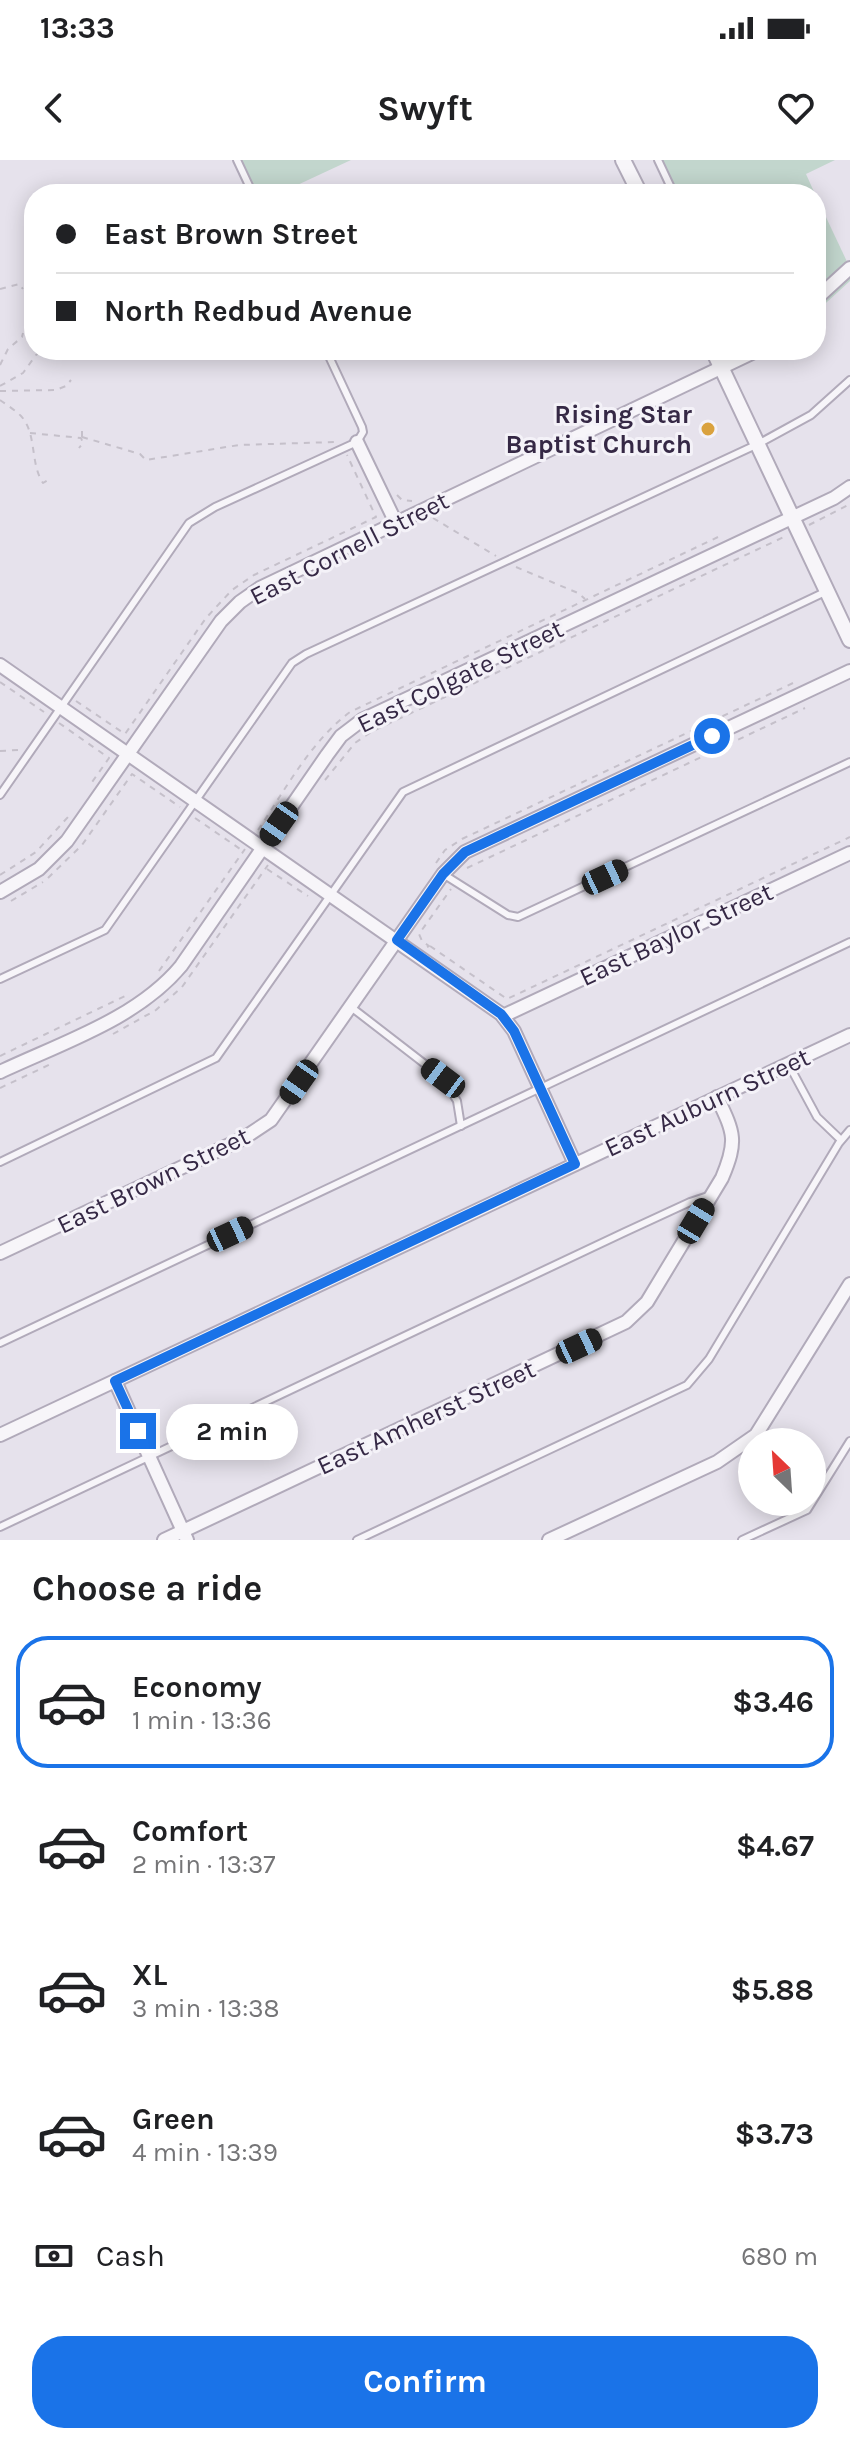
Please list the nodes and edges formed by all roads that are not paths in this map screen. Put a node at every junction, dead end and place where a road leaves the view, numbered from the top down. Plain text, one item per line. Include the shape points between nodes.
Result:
1 (237, 160) edge
2 (623, 160) edge
3 (658, 160) edge
4 (248, 184) edge
5 (635, 184) edge
6 (669, 184) edge
7 (850, 268) edge
8 (826, 290) edge
9 (331, 360) edge
10 (718, 360) edge
11 (738, 360) edge
12 (722, 368) junction
13 (850, 380) edge
14 (357, 442) junction
15 (758, 444) junction
16 (850, 487) edge
17 (792, 517) junction
18 (396, 523) junction
19 (827, 591) junction
20 (850, 640) edge
21 (0, 665) edge
22 (850, 671) edge
23 (61, 707) junction
24 (129, 754) junction
25 (850, 762) edge
26 (0, 795) edge
27 (195, 800) junction
28 (268, 850) junction
29 (850, 853) edge
30 (443, 874) junction
31 (330, 894) junction
32 (5, 897) edge
33 (397, 940) junction
34 (850, 942) edge
35 (0, 979) edge
36 (351, 1007) junction
37 (503, 1016) junction
38 (850, 1035) edge
39 (788, 1064) junction
40 (0, 1072) edge
41 (540, 1088) junction
42 (717, 1097) junction
43 (461, 1126) junction
44 (850, 1130) edge
45 (841, 1140) junction
46 (0, 1162) edge
47 (575, 1164) junction
48 (712, 1195) junction
49 (0, 1253) edge
50 (850, 1284) edge
51 (0, 1343) edge
52 (115, 1381) junction
53 (0, 1435) edge
54 (850, 1441) edge
55 (149, 1457) junction
56 (0, 1527) edge
57 (185, 1536) edge
58 (164, 1540) edge
59 (357, 1540) edge
60 (549, 1540) edge
61 (742, 1540) edge

1 - 4 lane
2 - 5 street
3 - 6 lane
7 - 8 street
9 - 14 lane via 362,427
10 - 12 street
11 - 12 street, East Cornell Street
12 - 15 street
12 - 18 street, East Cornell Street
13 - 15 lane via 811,415
14 - 18 street
14 - 23 lane via 189,523
15 - 17 street
15 - 27 lane via 306,654 292,663
16 - 17 street, East Colgate Street
17 - 19 street
17 - 28 street, East Colgate Street via 362,720 341,736
18 - 24 street, East Cornell Street via 240,602 221,621
19 - 20 street
19 - 31 lane via 403,792
21 - 23 street
22 - 30 street, East Brown Street via 485,842 454,860
23 - 24 street
23 - 26 lane
24 - 27 street
24 - 32 street, East Cornell Street via 60,849
25 - 30 lane via 518,917
27 - 28 street
27 - 35 lane via 105,930
28 - 31 street
28 - 40 street, East Colgate Street via 181,966 152,996
29 - 37 street, East Baylor Street
30 - 33 street, East Brown Street
31 - 33 street
31 - 46 lane via 216,1058
33 - 36 street, East Brown Street
33 - 37 street via 424,951
34 - 41 lane
36 - 43 lane via 443,1078 457,1101
36 - 49 street, East Brown Street via 282,1107 261,1127
37 - 41 street
38 - 39 street, East Auburn Street
39 - 42 street, East Auburn Street
39 - 45 lane via 817,1117
41 - 43 lane
41 - 47 street
42 - 47 street, East Auburn Street
42 - 48 street, East Amherst Street via 733,1143
43 - 51 lane
44 - 45 lane
45 - 59 lane via 709,1359 687,1385
47 - 52 street, East Auburn Street
48 - 55 lane
48 - 57 street, East Amherst Street via 647,1302 626,1322
50 - 60 street via 756,1435 717,1462
52 - 53 street, East Auburn Street
52 - 55 street
54 - 61 lane via 807,1510
55 - 56 lane
55 - 57 street
57 - 58 street, East Amherst Street

